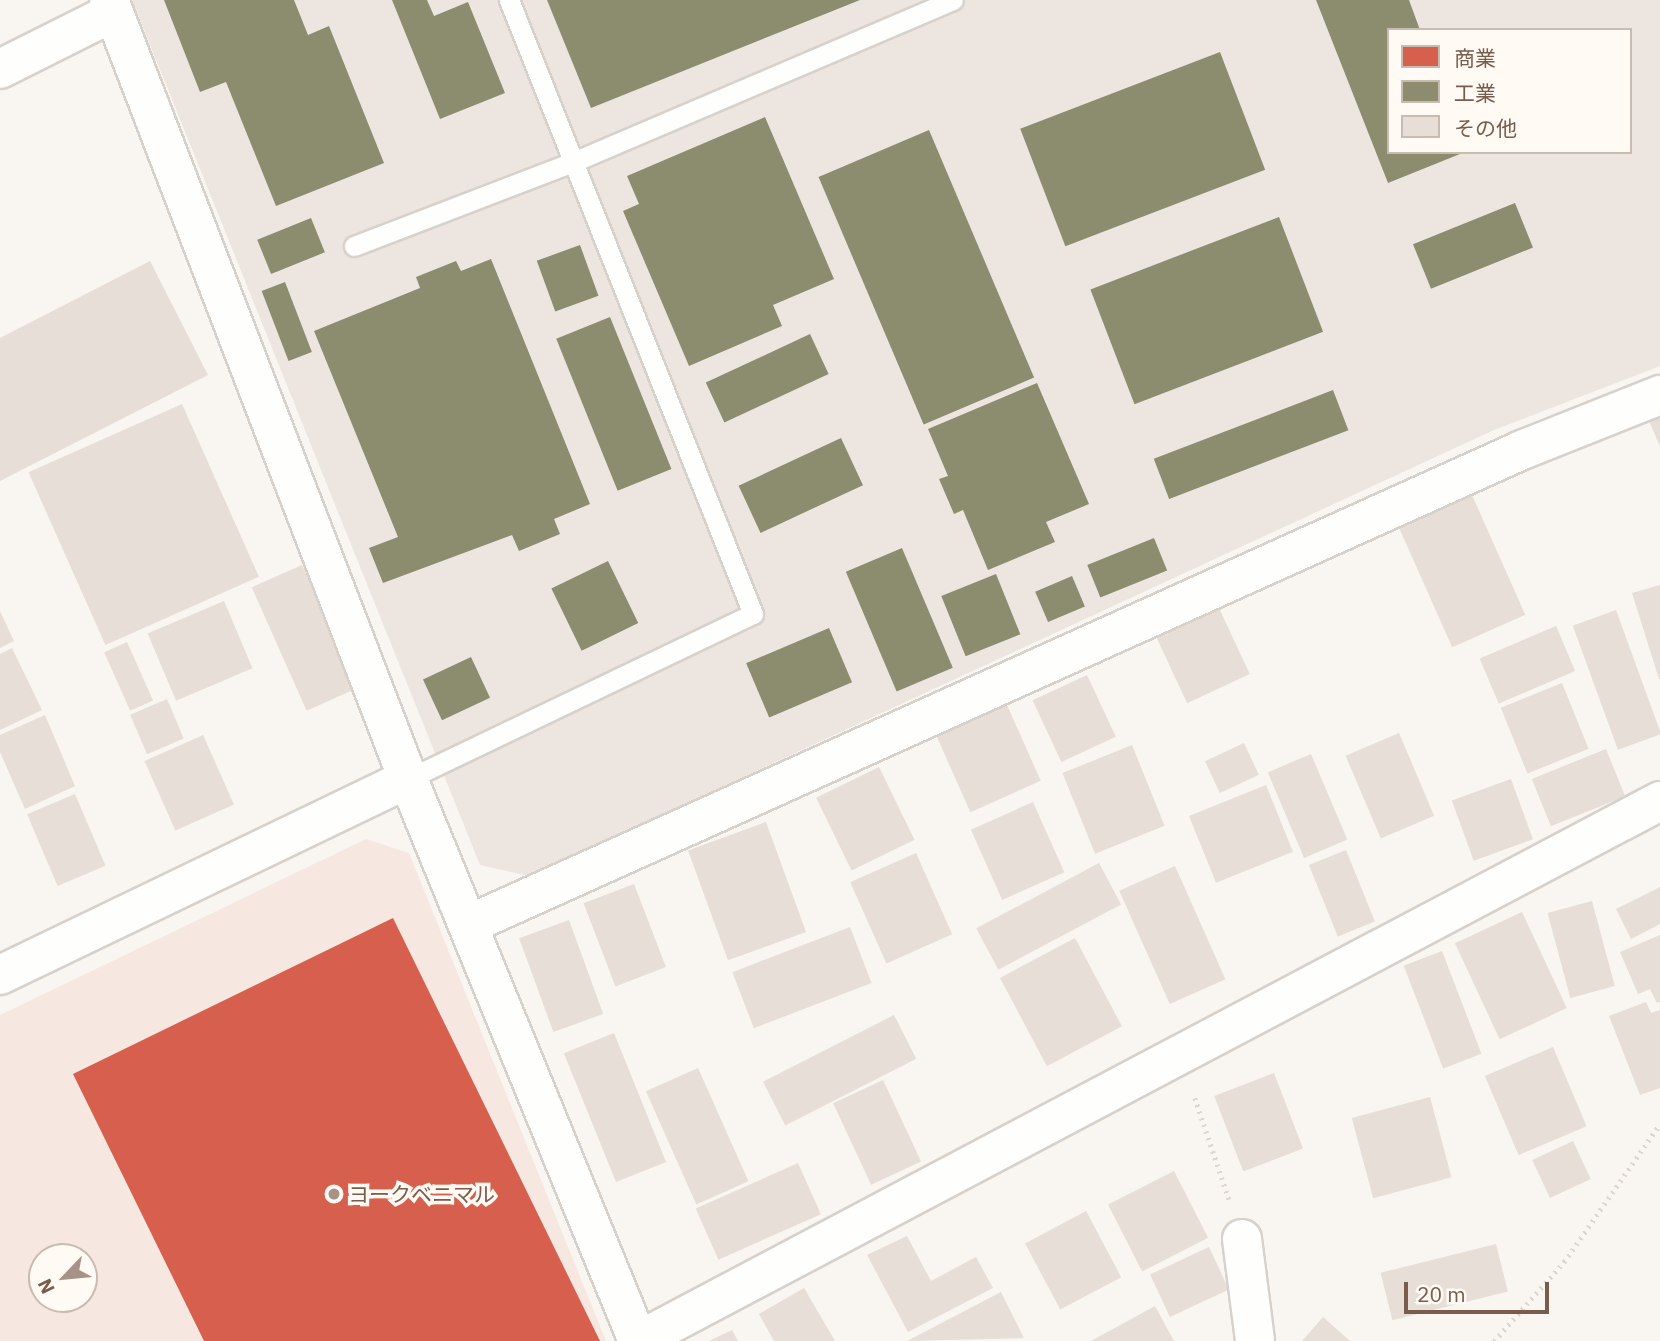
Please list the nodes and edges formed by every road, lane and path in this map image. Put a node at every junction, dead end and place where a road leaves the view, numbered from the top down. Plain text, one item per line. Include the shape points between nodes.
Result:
1 (509, 0) edge
2 (953, 0) edge
3 (112, 6) edge
4 (0, 69) edge
5 (573, 162) junction
6 (354, 247) dead end
7 (1660, 395) edge
8 (408, 779) junction
9 (1660, 801) edge
10 (472, 923) junction
11 (0, 975) edge
12 (1181, 1057) junction
13 (1660, 1124) edge
14 (1242, 1239) joint
15 (638, 1341) edge
16 (1255, 1341) edge
17 (1494, 1341) edge

1 - 5 lane
2 - 5 lane
3 - 4 street
3 - 8 street
5 - 6 lane
5 - 8 lane via 753,614
7 - 10 street via 1522,450
8 - 10 street
8 - 11 street
9 - 12 street
10 - 15 street
12 - 14 path
12 - 15 street
13 - 17 path via 1564,1262
14 - 16 street

